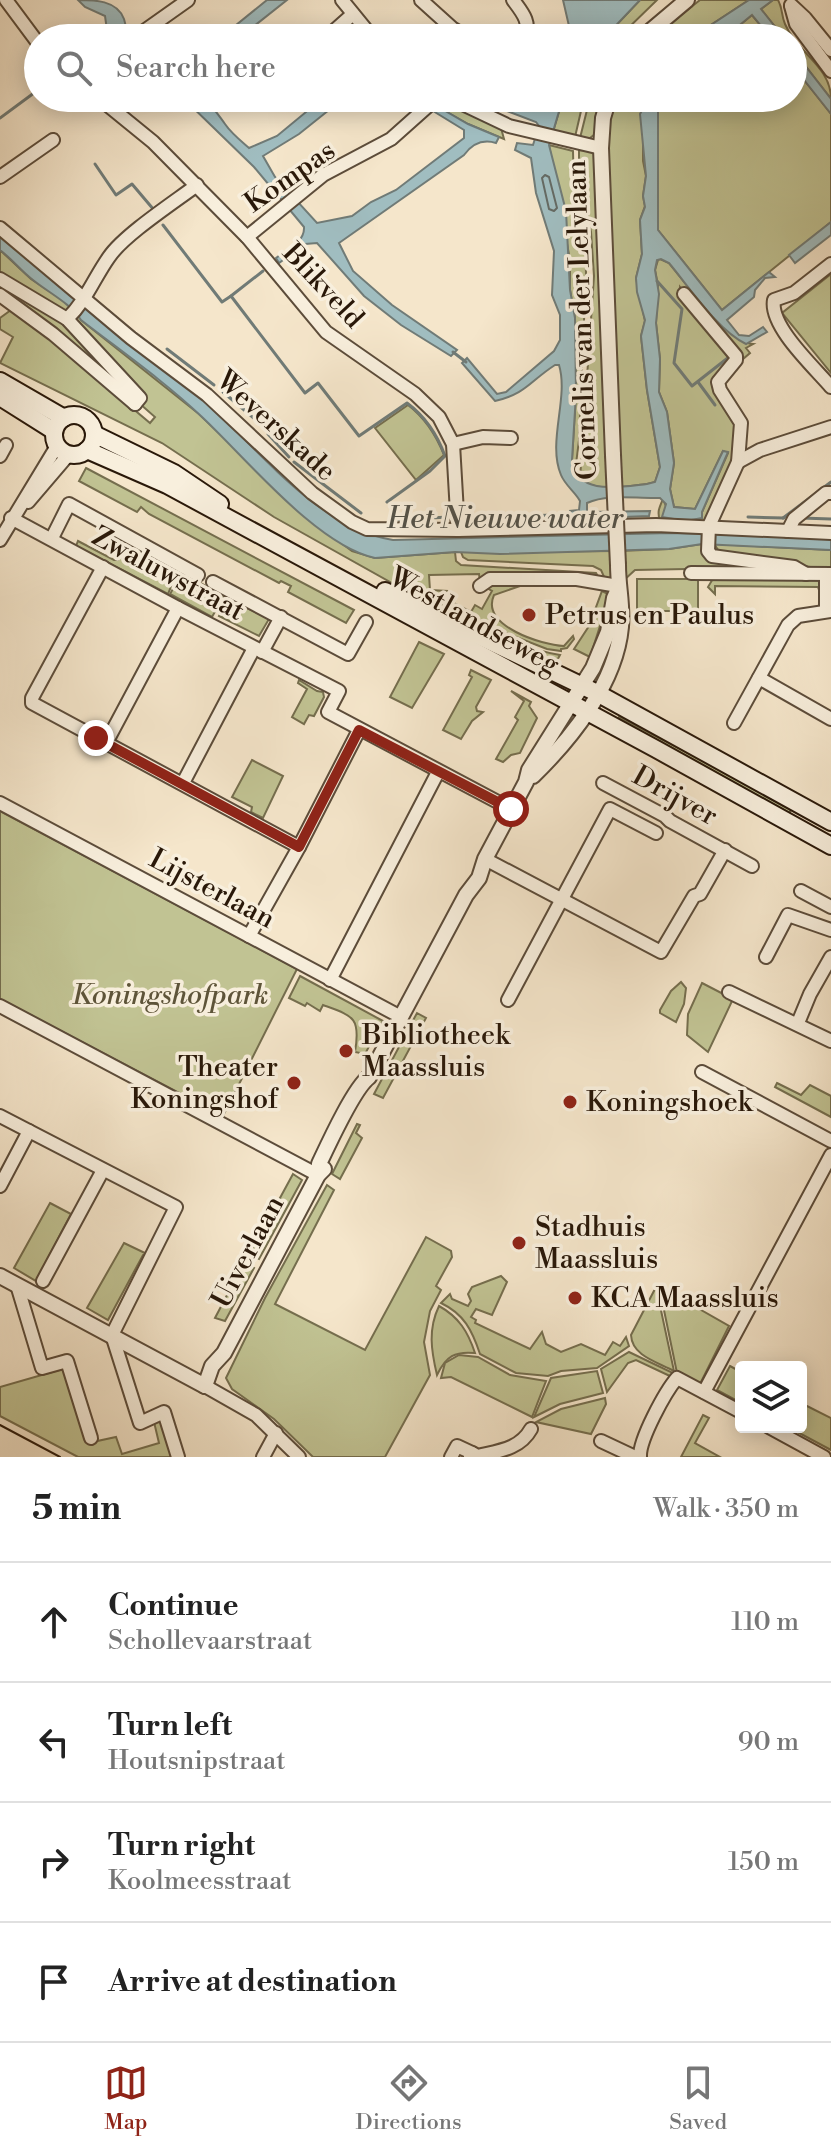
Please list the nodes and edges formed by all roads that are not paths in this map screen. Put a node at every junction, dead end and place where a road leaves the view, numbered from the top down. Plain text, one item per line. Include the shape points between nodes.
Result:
1 (342, 0) edge
2 (421, 0) edge
3 (513, 0) edge
4 (687, 0) edge
5 (180, 2) edge
6 (789, 3) edge
7 (5, 5) edge
8 (353, 14) junction
9 (152, 24) edge
10 (342, 24) edge
11 (361, 24) edge
12 (441, 24) edge
13 (527, 24) edge
14 (659, 24) edge
15 (796, 24) edge
16 (24, 27) edge
17 (807, 39) edge
18 (831, 50) edge
19 (831, 71) edge
20 (116, 112) edge
21 (422, 112) edge
22 (480, 112) edge
23 (605, 112) edge
24 (53, 140) dead end
25 (601, 148) junction
26 (0, 177) edge
27 (197, 185) junction
28 (0, 228) edge
29 (247, 237) junction
30 (831, 264) edge
31 (0, 279) edge
32 (684, 294) dead end
33 (0, 295) edge
34 (85, 300) junction
35 (69, 318) junction
36 (0, 381) edge
37 (831, 387) edge
38 (0, 397) edge
39 (831, 427) edge
40 (94, 434) junction
41 (61, 437) junction
42 (511, 438) dead end
43 (453, 444) junction
44 (87, 450) junction
45 (738, 462) junction
46 (831, 493) edge
47 (11, 518) junction
48 (709, 529) junction
49 (458, 530) junction
50 (788, 531) junction
51 (831, 533) edge
52 (52, 538) junction
53 (0, 540) edge
54 (103, 567) junction
55 (691, 573) dead end
56 (806, 574) junction
57 (828, 574) edge
58 (198, 575) dead end
59 (213, 582) dead end
60 (480, 586) dead end
61 (618, 588) junction
62 (178, 608) junction
63 (828, 611) edge
64 (281, 617) junction
65 (366, 622) dead end
66 (258, 650) junction
67 (759, 678) junction
68 (590, 690) junction
69 (579, 708) junction
70 (831, 719) edge
71 (734, 723) dead end
72 (359, 730) junction
73 (106, 743) junction
74 (438, 772) junction
75 (183, 783) junction
76 (603, 783) dead end
77 (0, 803) edge
78 (511, 809) junction
79 (831, 822) edge
80 (656, 833) dead end
81 (831, 846) edge
82 (299, 847) junction
83 (725, 850) junction
84 (485, 859) junction
85 (752, 866) dead end
86 (801, 891) dead end
87 (562, 898) junction
88 (831, 907) edge
89 (831, 930) edge
90 (249, 936) junction
91 (766, 957) dead end
92 (831, 957) edge
93 (330, 980) junction
94 (729, 992) dead end
95 (508, 1000) dead end
96 (0, 1006) edge
97 (401, 1017) junction
98 (798, 1023) junction
99 (831, 1041) edge
100 (702, 1072) dead end
101 (0, 1116) edge
102 (29, 1131) junction
103 (831, 1141) edge
104 (831, 1155) edge
105 (103, 1170) junction
106 (318, 1175) junction
107 (0, 1186) edge
108 (0, 1276) edge
109 (43, 1281) dead end
110 (17, 1285) junction
111 (112, 1335) junction
112 (205, 1386) junction
113 (704, 1392) junction
114 (735, 1409) edge
115 (531, 1429) dead end
116 (276, 1433) junction
117 (780, 1433) edge
118 (91, 1438) dead end
119 (601, 1441) dead end
120 (471, 1455) edge
121 (178, 1457) edge
122 (263, 1457) edge
123 (299, 1457) edge
124 (451, 1457) edge
125 (638, 1457) edge
126 (824, 1457) edge

1 - 8 street
2 - 12 street
3 - 13 street
4 - 14 street
5 - 9 street
6 - 15 street
6 - 18 street
7 - 16 street
8 - 10 street
8 - 11 street
17 - 19 street
20 - 27 street, Blikveld
21 - 29 street, Kompas via 391,139 323,175
22 - 25 street via 509,126
23 - 25 street, Cornelis van der Lelylaan
24 - 26 street
25 - 61 street, Cornelis van der Lelylaan, bridge
27 - 29 street, Blikveld
27 - 34 street via 110,255
28 - 34 street, Weverskade
29 - 43 street, Blikveld via 326,332 428,404
30 - 37 street via 794,293 774,300 772,308 779,325
31 - 35 street
32 - 45 street via 736,356 718,382 741,423
33 - 35 street via 135,404 140,398
34 - 35 street
34 - 49 street, Weverskade via 207,395 290,474 352,522 391,531
36 - 41 main road
38 - 41 main road
39 - 45 street
40 - 41 main road, Westlandseweg via 82,417
40 - 44 main road
40 - 68 main road, Westlandseweg via 174,473 288,544
41 - 44 main road via 79,455
41 - 47 street
42 - 43 street
43 - 49 street, Blikveld
44 - 69 main road, Westlandseweg via 167,485
45 - 48 street
46 - 50 street via 794,519
47 - 52 street, Zwaluwstraat
47 - 53 street
48 - 49 street, Weverskade via 628,525
48 - 50 street, Weverskade
48 - 56 street via 712,556 794,567
50 - 51 street, Weverskade
52 - 54 street, Zwaluwstraat
52 - 58 street, Zwaluwstraat via 69,504
54 - 62 street, Zwaluwstraat
54 - 73 street via 32,703
55 - 56 street
56 - 57 street
57 - 63 street
59 - 64 street, Zwaluwstraat
60 - 61 street via 490,579 577,579
61 - 68 street, Cornelis van der Lelylaan via 623,602 621,631 607,675
62 - 66 street, Zwaluwstraat
62 - 73 street
63 - 67 street via 798,616 788,625
64 - 65 street, Zwaluwstraat via 348,654
64 - 66 street, Zwaluwstraat
66 - 72 street, Zwaluwstraat via 339,691 328,712
66 - 75 street
67 - 70 street
67 - 71 street
68 - 69 street, Cornelis van der Lelylaan
68 - 79 main road, Westlandseweg
69 - 78 street, Uiverlaan
69 - 81 main road, Westlandseweg
72 - 74 street
72 - 82 street
73 - 75 street
74 - 78 street
74 - 93 street
75 - 82 street
76 - 83 street, Drijver
77 - 90 street, Lijsterlaan
78 - 84 street, Uiverlaan
80 - 87 street via 610,809
82 - 90 street
83 - 85 street, Drijver
83 - 87 street via 661,952
84 - 87 street
84 - 97 street, Uiverlaan via 472,874
86 - 88 street
87 - 95 street
89 - 91 street via 788,915
90 - 93 street, Lijsterlaan
92 - 98 street
93 - 97 street, Lijsterlaan
94 - 98 street
96 - 106 street
97 - 106 street, Uiverlaan via 326,1149
98 - 99 street
100 - 103 street
101 - 102 street
102 - 105 street
102 - 107 street
104 - 113 street
105 - 109 street
105 - 111 street via 176,1207
106 - 112 street, Uiverlaan
108 - 110 street
110 - 111 street
110 - 118 street via 42,1368 67,1361
111 - 112 street
111 - 121 street via 140,1423 164,1412
112 - 116 street
113 - 114 street
113 - 125 street via 677,1378 673,1381
115 - 120 street via 518,1445
116 - 122 street
116 - 123 street
117 - 126 street
119 - 125 street
120 - 124 street via 457,1446

